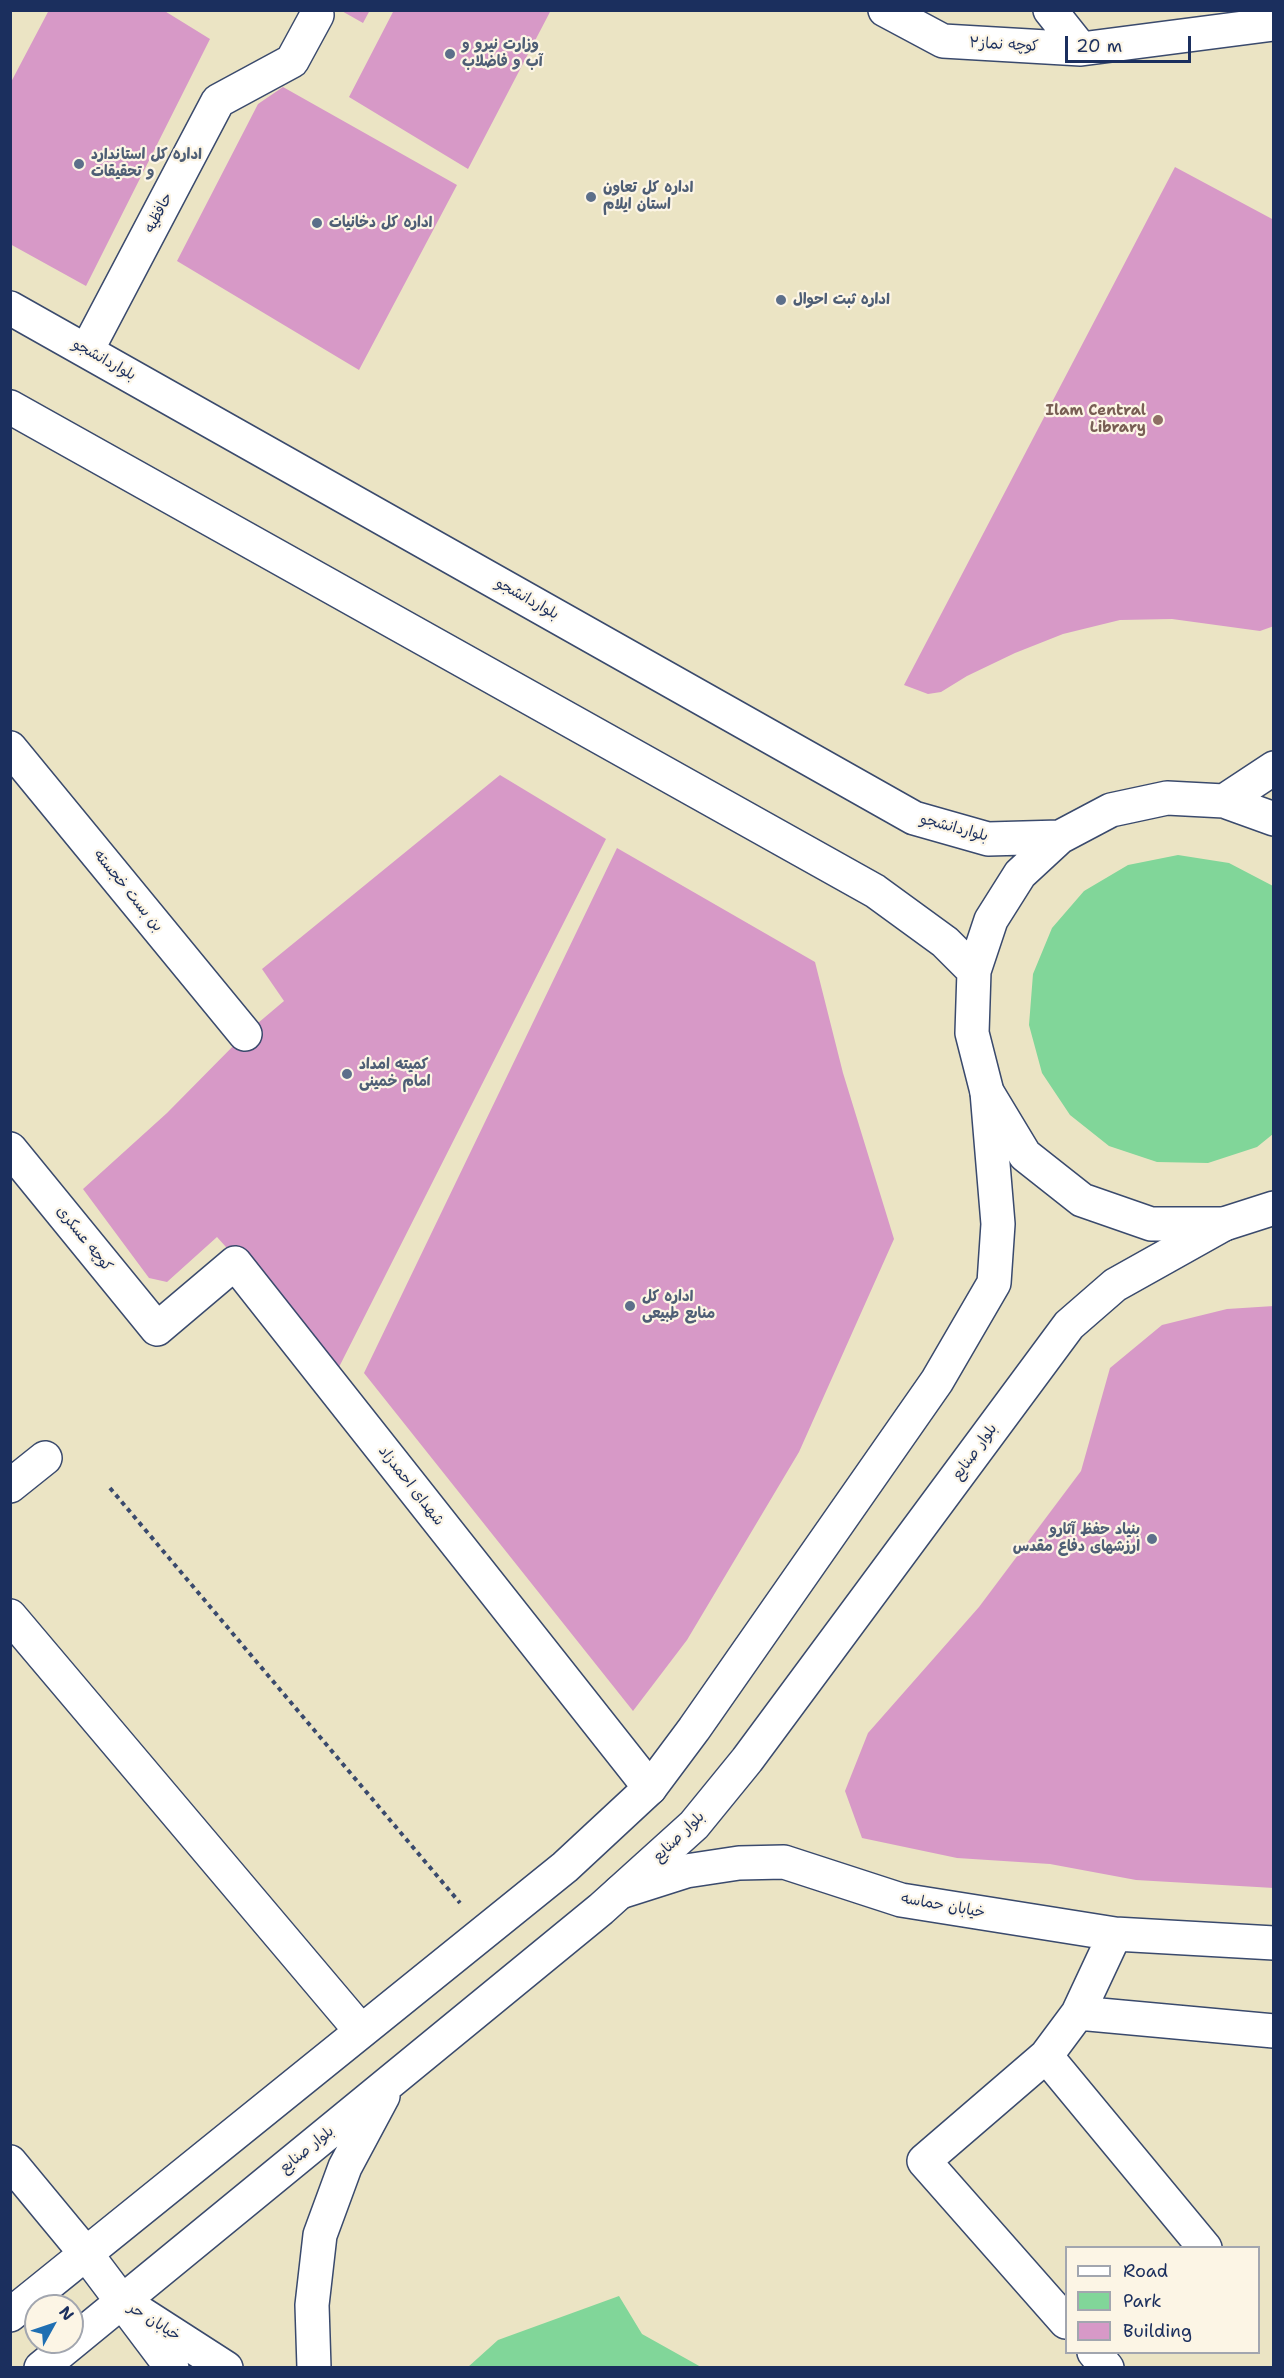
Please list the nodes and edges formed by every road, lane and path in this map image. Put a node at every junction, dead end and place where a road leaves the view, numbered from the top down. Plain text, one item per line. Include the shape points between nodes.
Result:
1 (885, 10) edge
2 (1050, 10) edge
3 (317, 15) dead end
4 (1274, 24) edge
5 (1082, 49) junction
6 (10, 308) edge
7 (87, 350) junction
8 (10, 406) edge
9 (10, 748) edge
10 (1274, 768) edge
11 (1224, 801) junction
12 (1274, 819) edge
13 (1060, 837) junction
14 (974, 971) junction
15 (245, 1034) dead end
16 (987, 1092) junction
17 (10, 1149) edge
18 (1274, 1208) edge
19 (1224, 1224) junction
20 (157, 1329) joint
21 (45, 1458) dead end
22 (10, 1486) edge
23 (110, 1488) dead end
24 (10, 1616) edge
25 (650, 1788) junction
26 (620, 1892) junction
27 (484, 1931) junction
28 (1115, 1934) junction
29 (1274, 1943) edge
30 (1078, 2013) junction
31 (361, 2031) junction
32 (1274, 2031) edge
33 (1046, 2056) junction
34 (392, 2081) junction
35 (10, 2162) edge
36 (1204, 2246) edge
37 (87, 2255) junction
38 (122, 2302) junction
39 (10, 2316) edge
40 (1065, 2321) edge
41 (1096, 2354) edge
42 (41, 2367) edge
43 (172, 2367) edge
44 (226, 2367) edge
45 (314, 2367) edge
46 (1107, 2367) edge

1 - 5 street, کوچه نماز۲ via 943,41
2 - 5 street
3 - 7 street, حافظیه via 292,61 218,101
4 - 5 street, کوچه نماز۲
6 - 7 street, بلواردانشجو
7 - 13 street, بلواردانشجو via 914,818 988,839
8 - 14 street via 875,891 945,942
9 - 15 street, بن بست خجسته
10 - 11 street
11 - 12 street
11 - 13 street via 1167,798 1111,810
13 - 14 street via 1020,874 991,920
14 - 16 street via 972,1033
16 - 19 street via 1025,1155 1082,1200 1151,1224
16 - 25 street via 998,1224 994,1283 937,1381
17 - 20 street, کوچه عسکری
18 - 19 street
19 - 26 street, بلوار صنایع via 1115,1285 1069,1325 747,1760 694,1825
20 - 25 street, شهدای احمدزاد via 235,1263
21 - 22 street
23 - 27 path
24 - 31 street
25 - 27 street via 565,1867
26 - 28 street, خیابان حماسه via 686,1870 784,1862 901,1900
26 - 34 street, بلوار صنایع
27 - 31 street
28 - 29 street, خیابان حماسه
28 - 30 street
30 - 32 street
30 - 33 street
31 - 37 street
33 - 36 street
33 - 40 street via 924,2161
34 - 38 street, بلوار صنایع
34 - 45 street via 345,2167 320,2235 312,2305
35 - 37 street
37 - 38 street
37 - 39 street
38 - 42 street, بلوار صنایع
38 - 43 street, خیابان حر
38 - 44 street, خیابان حر
41 - 46 street

